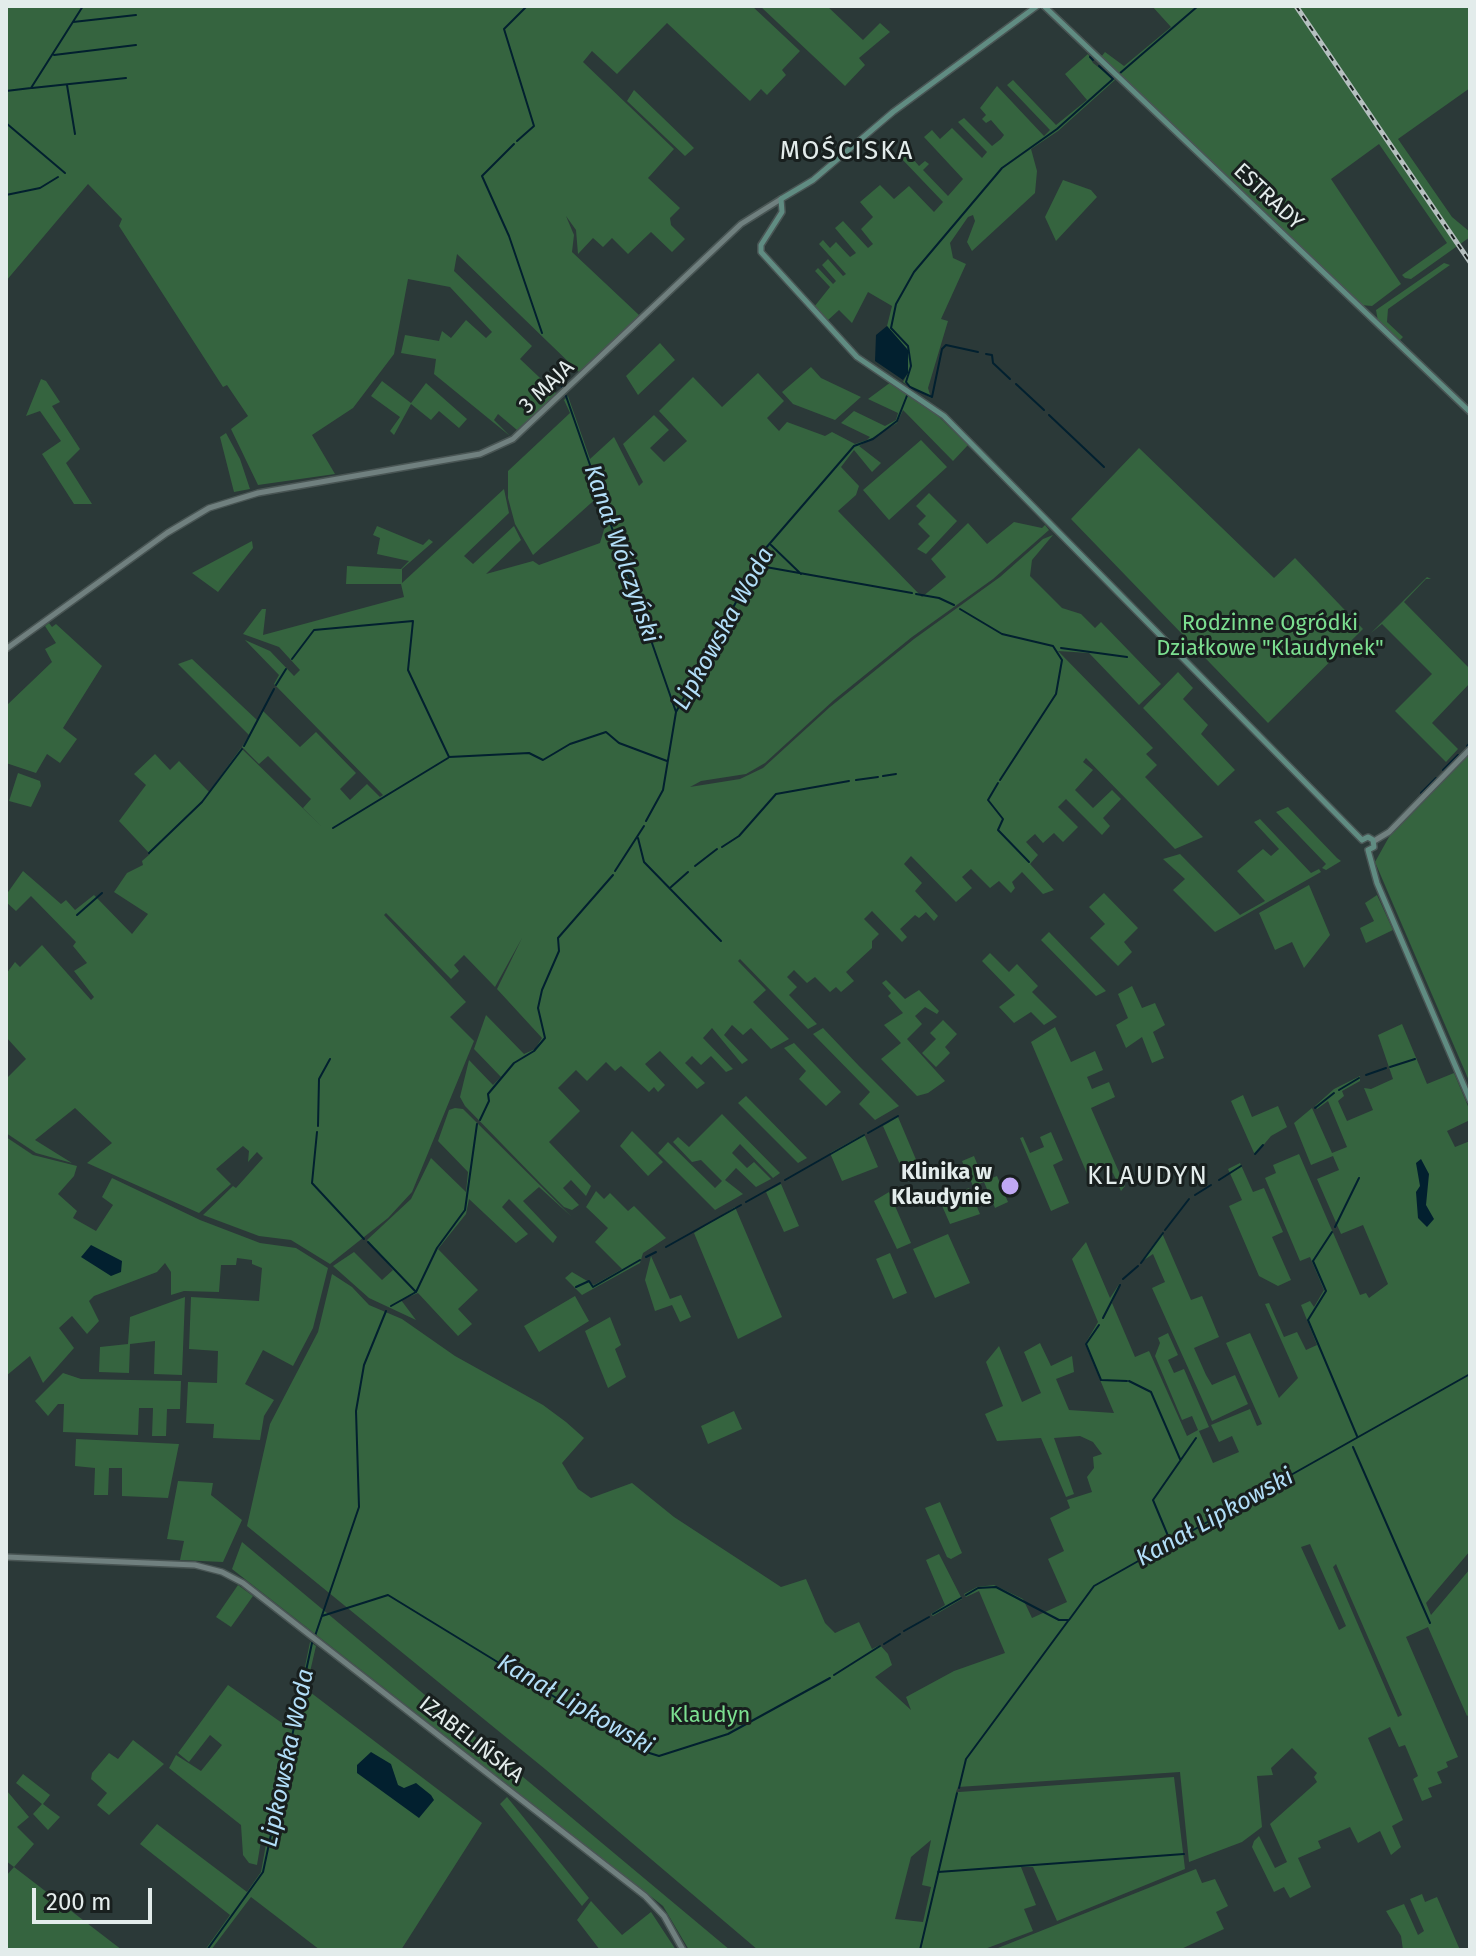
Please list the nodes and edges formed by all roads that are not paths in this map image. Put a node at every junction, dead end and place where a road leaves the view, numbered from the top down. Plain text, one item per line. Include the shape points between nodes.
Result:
1 (1037, 6) edge
2 (1044, 6) edge
3 (781, 199) junction
4 (1470, 412) edge
5 (6, 649) edge
6 (1470, 749) edge
7 (1362, 840) junction
8 (1374, 841) junction
9 (1368, 850) junction
10 (1470, 1100) edge
11 (6, 1557) edge
12 (683, 1950) edge

1 - 3 main road, 3 MAJA via 893,112 813,180
2 - 4 main road, ESTRADY
3 - 5 street, 3 MAJA via 741,224 513,439 472,456 258,493 209,508
3 - 7 main road via 782,212 761,245 763,255 853,354 944,416
6 - 8 street
7 - 8 main road
7 - 9 main road
8 - 9 main road
9 - 10 main road via 1377,883
11 - 12 street, IZABELIŃSKA via 195,1565 248,1587 645,1896 664,1916

